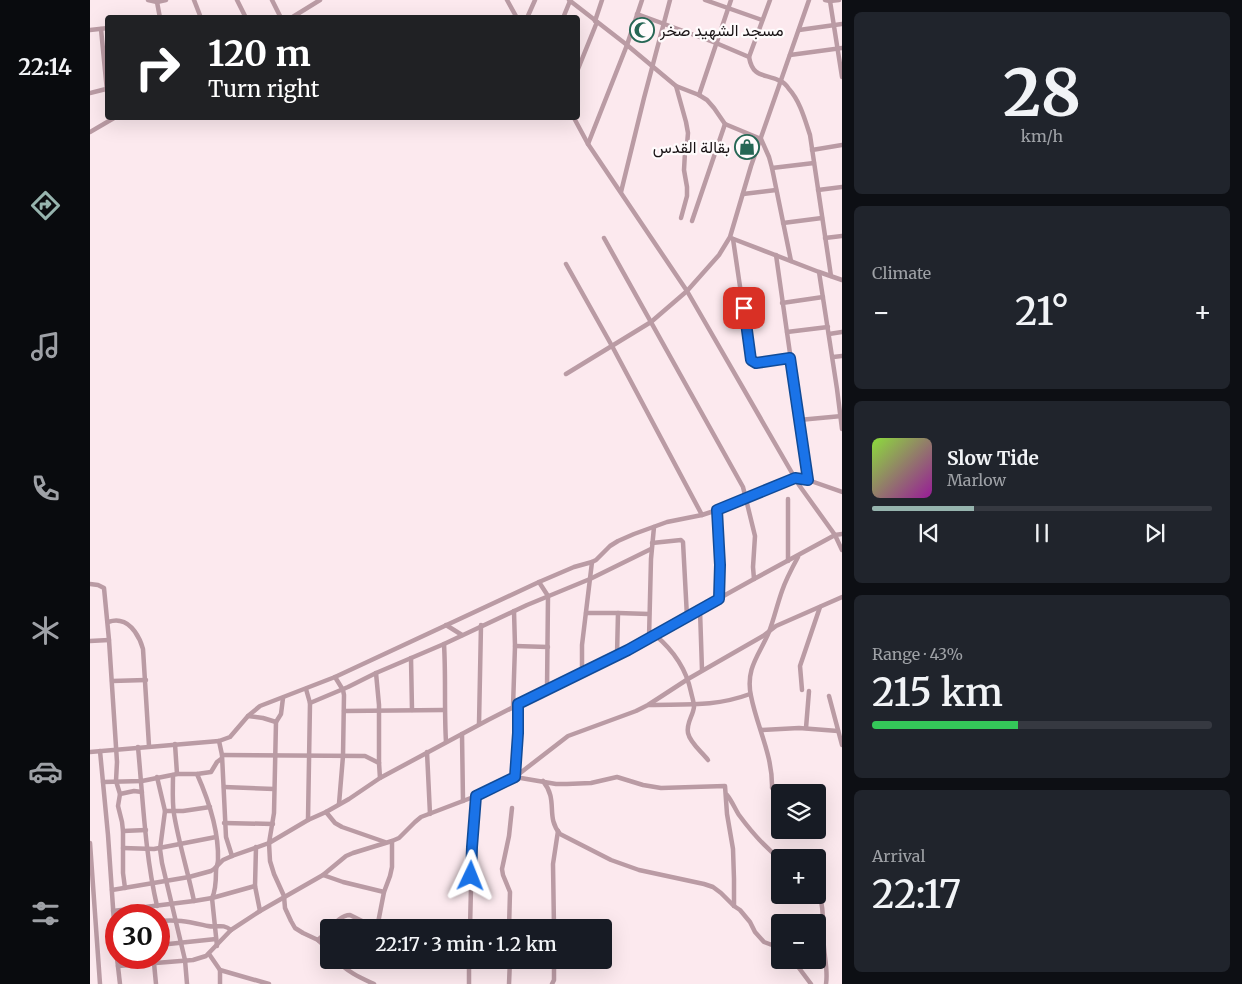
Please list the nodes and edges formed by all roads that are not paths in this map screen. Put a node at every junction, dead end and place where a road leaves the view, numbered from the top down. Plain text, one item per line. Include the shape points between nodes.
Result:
1 (148, 0) edge
2 (166, 0) edge
3 (194, 0) edge
4 (237, 0) edge
5 (272, 0) edge
6 (309, 0) edge
7 (320, 0) edge
8 (507, 0) edge
9 (535, 0) edge
10 (602, 0) edge
11 (642, 0) edge
12 (670, 0) edge
13 (705, 0) edge
14 (731, 0) edge
15 (770, 0) edge
16 (810, 0) edge
17 (839, 0) edge
18 (157, 1) edge
19 (569, 1) edge
20 (828, 1) edge
21 (312, 5) junction
22 (728, 8) junction
23 (638, 14) junction
24 (159, 15) edge
25 (200, 15) edge
26 (244, 15) edge
27 (279, 15) edge
28 (296, 15) edge
29 (515, 15) edge
30 (528, 15) edge
31 (564, 15) edge
32 (762, 20) junction
33 (596, 22) junction
34 (664, 24) junction
35 (842, 24) edge
36 (834, 25) junction
37 (105, 28) edge
38 (101, 29) junction
39 (90, 30) edge
40 (799, 30) junction
41 (716, 43) junction
42 (627, 45) junction
43 (840, 48) edge
44 (790, 55) junction
45 (749, 57) junction
46 (580, 64) edge
47 (653, 66) junction
48 (105, 77) edge
49 (842, 77) edge
50 (782, 81) junction
51 (676, 86) junction
52 (105, 89) edge
53 (90, 93) edge
54 (698, 95) junction
55 (108, 120) edge
56 (575, 120) edge
57 (725, 124) junction
58 (90, 132) edge
59 (761, 139) junction
60 (588, 144) junction
61 (842, 145) edge
62 (812, 150) junction
63 (814, 163) junction
64 (772, 168) junction
65 (842, 187) edge
66 (776, 190) junction
67 (818, 190) junction
68 (621, 192) junction
69 (743, 194) junction
70 (680, 218) dead end
71 (822, 218) junction
72 (692, 221) dead end
73 (783, 223) junction
74 (842, 236) edge
75 (604, 238) dead end
76 (732, 238) junction
77 (825, 238) junction
78 (776, 255) junction
79 (790, 261) junction
80 (566, 264) dead end
81 (819, 272) junction
82 (831, 276) junction
83 (842, 280) edge
84 (687, 291) junction
85 (823, 297) junction
86 (782, 303) junction
87 (651, 322) junction
88 (828, 327) junction
89 (787, 332) junction
90 (842, 332) edge
91 (829, 334) junction
92 (612, 346) junction
93 (842, 356) edge
94 (790, 358) junction
95 (833, 358) junction
96 (566, 374) dead end
97 (841, 416) edge
98 (799, 420) junction
99 (842, 429) edge
100 (795, 478) junction
101 (808, 480) junction
102 (842, 492) edge
103 (746, 498) junction
104 (788, 499) dead end
105 (717, 510) junction
106 (702, 515) junction
107 (654, 527) junction
108 (842, 534) edge
109 (836, 535) junction
110 (652, 543) junction
111 (651, 549) junction
112 (842, 550) edge
113 (798, 556) junction
114 (788, 561) junction
115 (592, 562) junction
116 (590, 579) junction
117 (754, 579) junction
118 (539, 582) junction
119 (90, 584) edge
120 (548, 596) junction
121 (842, 597) edge
122 (719, 599) junction
123 (820, 607) junction
124 (700, 610) junction
125 (514, 611) junction
126 (586, 613) junction
127 (618, 613) junction
128 (649, 614) junction
129 (687, 617) junction
130 (108, 622) junction
131 (446, 625) junction
132 (481, 625) junction
133 (770, 631) junction
134 (462, 635) junction
135 (655, 635) junction
136 (649, 638) junction
137 (109, 640) junction
138 (90, 641) edge
139 (444, 644) junction
140 (515, 646) junction
141 (548, 647) junction
142 (617, 655) junction
143 (411, 658) junction
144 (702, 670) junction
145 (582, 672) junction
146 (376, 673) junction
147 (335, 677) junction
148 (688, 678) junction
149 (146, 680) junction
150 (112, 681) junction
151 (306, 689) junction
152 (343, 690) junction
153 (547, 690) junction
154 (802, 690) dead end
155 (809, 691) dead end
156 (750, 694) junction
157 (829, 696) dead end
158 (283, 698) junction
159 (310, 703) junction
160 (648, 705) junction
161 (694, 705) junction
162 (516, 706) junction
163 (379, 710) junction
164 (412, 710) junction
165 (444, 710) junction
166 (344, 711) junction
167 (248, 716) junction
168 (276, 722) junction
169 (479, 724) junction
170 (806, 728) junction
171 (761, 730) junction
172 (838, 731) junction
173 (462, 734) junction
174 (219, 741) junction
175 (446, 742) junction
176 (175, 744) junction
177 (842, 745) edge
178 (149, 746) junction
179 (138, 748) junction
180 (116, 749) junction
181 (100, 751) junction
182 (90, 752) edge
183 (427, 752) junction
184 (276, 756) junction
185 (310, 756) junction
186 (343, 756) junction
187 (222, 757) junction
188 (708, 760) dead end
189 (379, 763) junction
190 (197, 774) junction
191 (175, 775) junction
192 (515, 777) junction
193 (156, 778) junction
194 (380, 778) junction
195 (116, 781) junction
196 (142, 781) junction
197 (543, 781) junction
198 (103, 782) junction
199 (772, 784) edge
200 (224, 787) junction
201 (274, 789) junction
202 (142, 792) junction
203 (120, 794) junction
204 (726, 795) junction
205 (476, 796) junction
206 (462, 801) junction
207 (339, 804) junction
208 (210, 807) junction
209 (512, 808) dead end
210 (165, 811) junction
211 (174, 811) junction
212 (326, 812) junction
213 (430, 814) junction
214 (308, 820) junction
215 (224, 823) junction
216 (273, 824) junction
217 (146, 830) junction
218 (123, 831) junction
219 (558, 831) junction
220 (216, 837) junction
221 (392, 841) junction
222 (385, 842) junction
223 (90, 843) edge
224 (269, 843) junction
225 (181, 844) junction
226 (122, 848) junction
227 (256, 848) junction
228 (147, 849) junction
229 (160, 849) junction
230 (771, 851) edge
231 (232, 856) junction
232 (216, 867) junction
233 (323, 875) junction
234 (189, 877) junction
235 (166, 881) junction
236 (152, 884) junction
237 (255, 886) junction
238 (125, 888) junction
239 (112, 890) junction
240 (91, 892) edge
241 (384, 892) junction
242 (284, 896) junction
243 (212, 898) junction
244 (194, 901) junction
245 (113, 904) edge
246 (157, 904) edge
247 (823, 904) edge
248 (172, 905) junction
249 (734, 906) junction
250 (260, 911) junction
251 (340, 919) edge
252 (358, 919) edge
253 (379, 919) edge
254 (470, 919) edge
255 (509, 919) edge
256 (554, 919) edge
257 (175, 920) junction
258 (170, 921) edge
259 (215, 926) junction
260 (231, 930) junction
261 (216, 939) junction
262 (318, 940) edge
263 (180, 943) junction
264 (170, 944) edge
265 (771, 945) edge
266 (217, 946) junction
267 (97, 953) junction
268 (90, 954) edge
269 (209, 954) junction
270 (184, 960) junction
271 (170, 961) edge
272 (118, 969) edge
273 (155, 969) edge
274 (347, 969) edge
275 (469, 969) edge
276 (510, 969) edge
277 (554, 969) edge
278 (800, 969) edge
279 (220, 970) junction
280 (251, 978) junction
281 (100, 984) edge
282 (120, 984) edge
283 (156, 984) edge
284 (187, 984) edge
285 (220, 984) edge
286 (251, 984) edge
287 (269, 984) edge
288 (374, 984) edge
289 (469, 984) edge
290 (509, 984) edge
291 (552, 984) edge
292 (811, 984) edge
293 (826, 984) edge

1 - 18 street
2 - 18 street
3 - 25 street
4 - 26 street
5 - 27 street
6 - 21 street
7 - 21 street
8 - 29 street
9 - 30 street
10 - 33 street
11 - 23 street
12 - 34 street
13 - 22 street
14 - 22 street
15 - 32 street
16 - 40 street
17 - 20 street
18 - 24 street
19 - 31 street
19 - 33 street
20 - 36 street
21 - 28 street
22 - 32 street
22 - 41 street
23 - 34 street
23 - 42 street
32 - 45 street
33 - 42 street
33 - 46 street
34 - 41 street
34 - 47 street
35 - 36 street
36 - 40 street
36 - 43 street
37 - 38 street
38 - 39 street
38 - 48 street
40 - 44 street
41 - 45 street
41 - 54 street
42 - 47 street
42 - 60 street
43 - 44 street
43 - 49 street
44 - 50 street
45 - 50 street via 756,73
47 - 51 street
47 - 68 street
50 - 59 street
50 - 62 street via 802,111
51 - 54 street
51 - 70 street via 688,133 684,152 687,196
52 - 53 street
54 - 57 street via 707,100
55 - 58 street
56 - 60 street
57 - 59 street
57 - 72 street
59 - 64 street
59 - 69 street
60 - 68 street
61 - 62 street
62 - 63 street
63 - 64 street
63 - 67 street
64 - 66 street
65 - 67 street
66 - 69 street
66 - 73 street
67 - 71 street
68 - 84 street
69 - 76 street
71 - 73 street
71 - 77 street
73 - 79 street
74 - 77 street
75 - 87 street
76 - 78 street
76 - 84 street
76 - 94 street via 751,360 756,363
77 - 82 street
78 - 79 street
78 - 86 street
79 - 81 street
80 - 92 street
81 - 82 street
81 - 85 street
82 - 83 street
84 - 87 street
84 - 100 street
85 - 86 street
85 - 88 street
86 - 89 street
87 - 92 street
87 - 103 street via 743,487
88 - 89 street
88 - 91 street
89 - 94 street
90 - 91 street
91 - 95 street
92 - 96 street
92 - 106 street
93 - 95 street
94 - 98 street
95 - 97 street
97 - 98 street
97 - 99 street
98 - 101 street
100 - 101 street
100 - 103 street
100 - 109 street
101 - 102 street
103 - 105 street
103 - 117 street via 755,536
104 - 114 street
105 - 106 street
105 - 122 street
106 - 107 street
107 - 110 street
107 - 115 street via 610,546
108 - 109 street
109 - 112 street
109 - 113 street
110 - 111 street
110 - 129 street via 683,542
111 - 116 street
111 - 128 street
113 - 114 street
113 - 133 street
114 - 117 street
115 - 116 street
115 - 118 street
116 - 120 street
116 - 126 street
117 - 122 street
118 - 120 street
118 - 131 street
119 - 130 street via 104,588
120 - 125 street
120 - 141 street
121 - 123 street
122 - 124 street
123 - 133 street
123 - 154 street via 800,666
124 - 129 street
124 - 144 street
125 - 132 street
125 - 140 street
126 - 127 street
126 - 145 street
127 - 128 street
127 - 142 street
128 - 136 street
129 - 135 street
130 - 137 street
130 - 149 street via 121,621 140,639 144,648
131 - 134 street
131 - 147 street
132 - 134 street
132 - 169 street
133 - 144 street
133 - 156 street via 752,665
134 - 139 street
135 - 136 street
135 - 148 street via 673,652
136 - 142 street
137 - 138 street
137 - 150 street
139 - 143 street
139 - 165 street
140 - 141 street
140 - 162 street
141 - 153 street
142 - 145 street
143 - 146 street
143 - 164 street
144 - 148 street
145 - 153 street
146 - 152 street
146 - 163 street
147 - 151 street
147 - 152 street
148 - 160 street
148 - 161 street
149 - 150 street
149 - 178 street
150 - 180 street
151 - 158 street
151 - 159 street
152 - 159 street
152 - 166 street
153 - 162 street
155 - 170 street
156 - 161 street via 724,702
156 - 171 street
157 - 172 street
158 - 167 street via 260,706
158 - 168 street via 281,714
159 - 185 street
160 - 161 street
160 - 192 street via 568,736
161 - 188 street via 687,731
162 - 169 street
162 - 192 street
163 - 164 street
163 - 166 street
163 - 189 street
164 - 165 street
165 - 175 street
166 - 186 street
167 - 168 street
167 - 174 street via 230,737
168 - 184 street
169 - 173 street
170 - 171 street
170 - 172 street
171 - 199 street via 768,751
172 - 177 street
173 - 175 street
173 - 206 street
174 - 176 street
174 - 187 street
175 - 183 street
176 - 178 street
176 - 191 street
178 - 179 street
179 - 180 street
179 - 196 street
180 - 181 street
180 - 195 street
181 - 182 street
181 - 198 street
183 - 194 street
183 - 213 street
184 - 185 street
184 - 187 street
184 - 201 street
185 - 186 street
185 - 214 street
186 - 189 street via 364,756
186 - 207 street
187 - 190 street via 211,772
187 - 200 street
189 - 194 street
190 - 191 street
190 - 208 street
191 - 193 street
191 - 211 street
192 - 197 street
192 - 205 street
193 - 196 street
193 - 210 street
194 - 207 street
195 - 196 street
195 - 198 street
195 - 203 street
196 - 202 street
197 - 204 street via 591,783 618,777 661,788 725,786
197 - 219 street via 550,794 552,818
198 - 239 street
200 - 201 street
200 - 215 street
201 - 216 street
202 - 203 street
202 - 217 street
203 - 218 street via 118,806
204 - 230 street
204 - 249 street via 733,849
205 - 206 street
205 - 254 street
206 - 213 street
207 - 212 street
208 - 211 street
208 - 220 street
209 - 255 street via 502,869 510,892
210 - 211 street
210 - 229 street
211 - 225 street
212 - 214 street
212 - 222 street via 342,828
213 - 221 street via 421,817
214 - 224 street
215 - 216 street
215 - 231 street
216 - 224 street
217 - 218 street
217 - 228 street
218 - 226 street
219 - 249 street via 611,860 639,870 704,884
219 - 256 street
220 - 225 street
220 - 232 street
221 - 222 street
221 - 241 street via 392,867
222 - 233 street via 346,856
223 - 240 street
224 - 227 street
224 - 242 street via 270,861
225 - 229 street
225 - 234 street
226 - 228 street
226 - 238 street
227 - 231 street
227 - 237 street
228 - 229 street
228 - 236 street
229 - 235 street
231 - 232 street
232 - 234 street
232 - 243 street
233 - 241 street
233 - 242 street
234 - 235 street
234 - 244 street
235 - 236 street
235 - 248 street
236 - 238 street
236 - 246 street
237 - 243 street
237 - 250 street
238 - 239 street
239 - 245 street
240 - 267 street
241 - 253 street
242 - 250 street
242 - 262 street via 291,922
243 - 244 street
243 - 259 street
244 - 248 street
247 - 293 street
248 - 257 street
249 - 265 street via 764,942
250 - 260 street
251 - 252 street via 347,915
257 - 258 street
257 - 259 street
257 - 263 street
259 - 260 street
259 - 261 street
260 - 266 street
261 - 263 street
261 - 266 street
263 - 264 street
263 - 270 street
266 - 269 street
267 - 268 street
267 - 281 street
269 - 270 street
269 - 279 street
270 - 271 street
270 - 284 street
272 - 282 street
273 - 283 street
274 - 288 street
275 - 289 street
276 - 290 street
277 - 291 street
278 - 292 street
279 - 280 street
279 - 285 street
280 - 286 street
280 - 287 street

